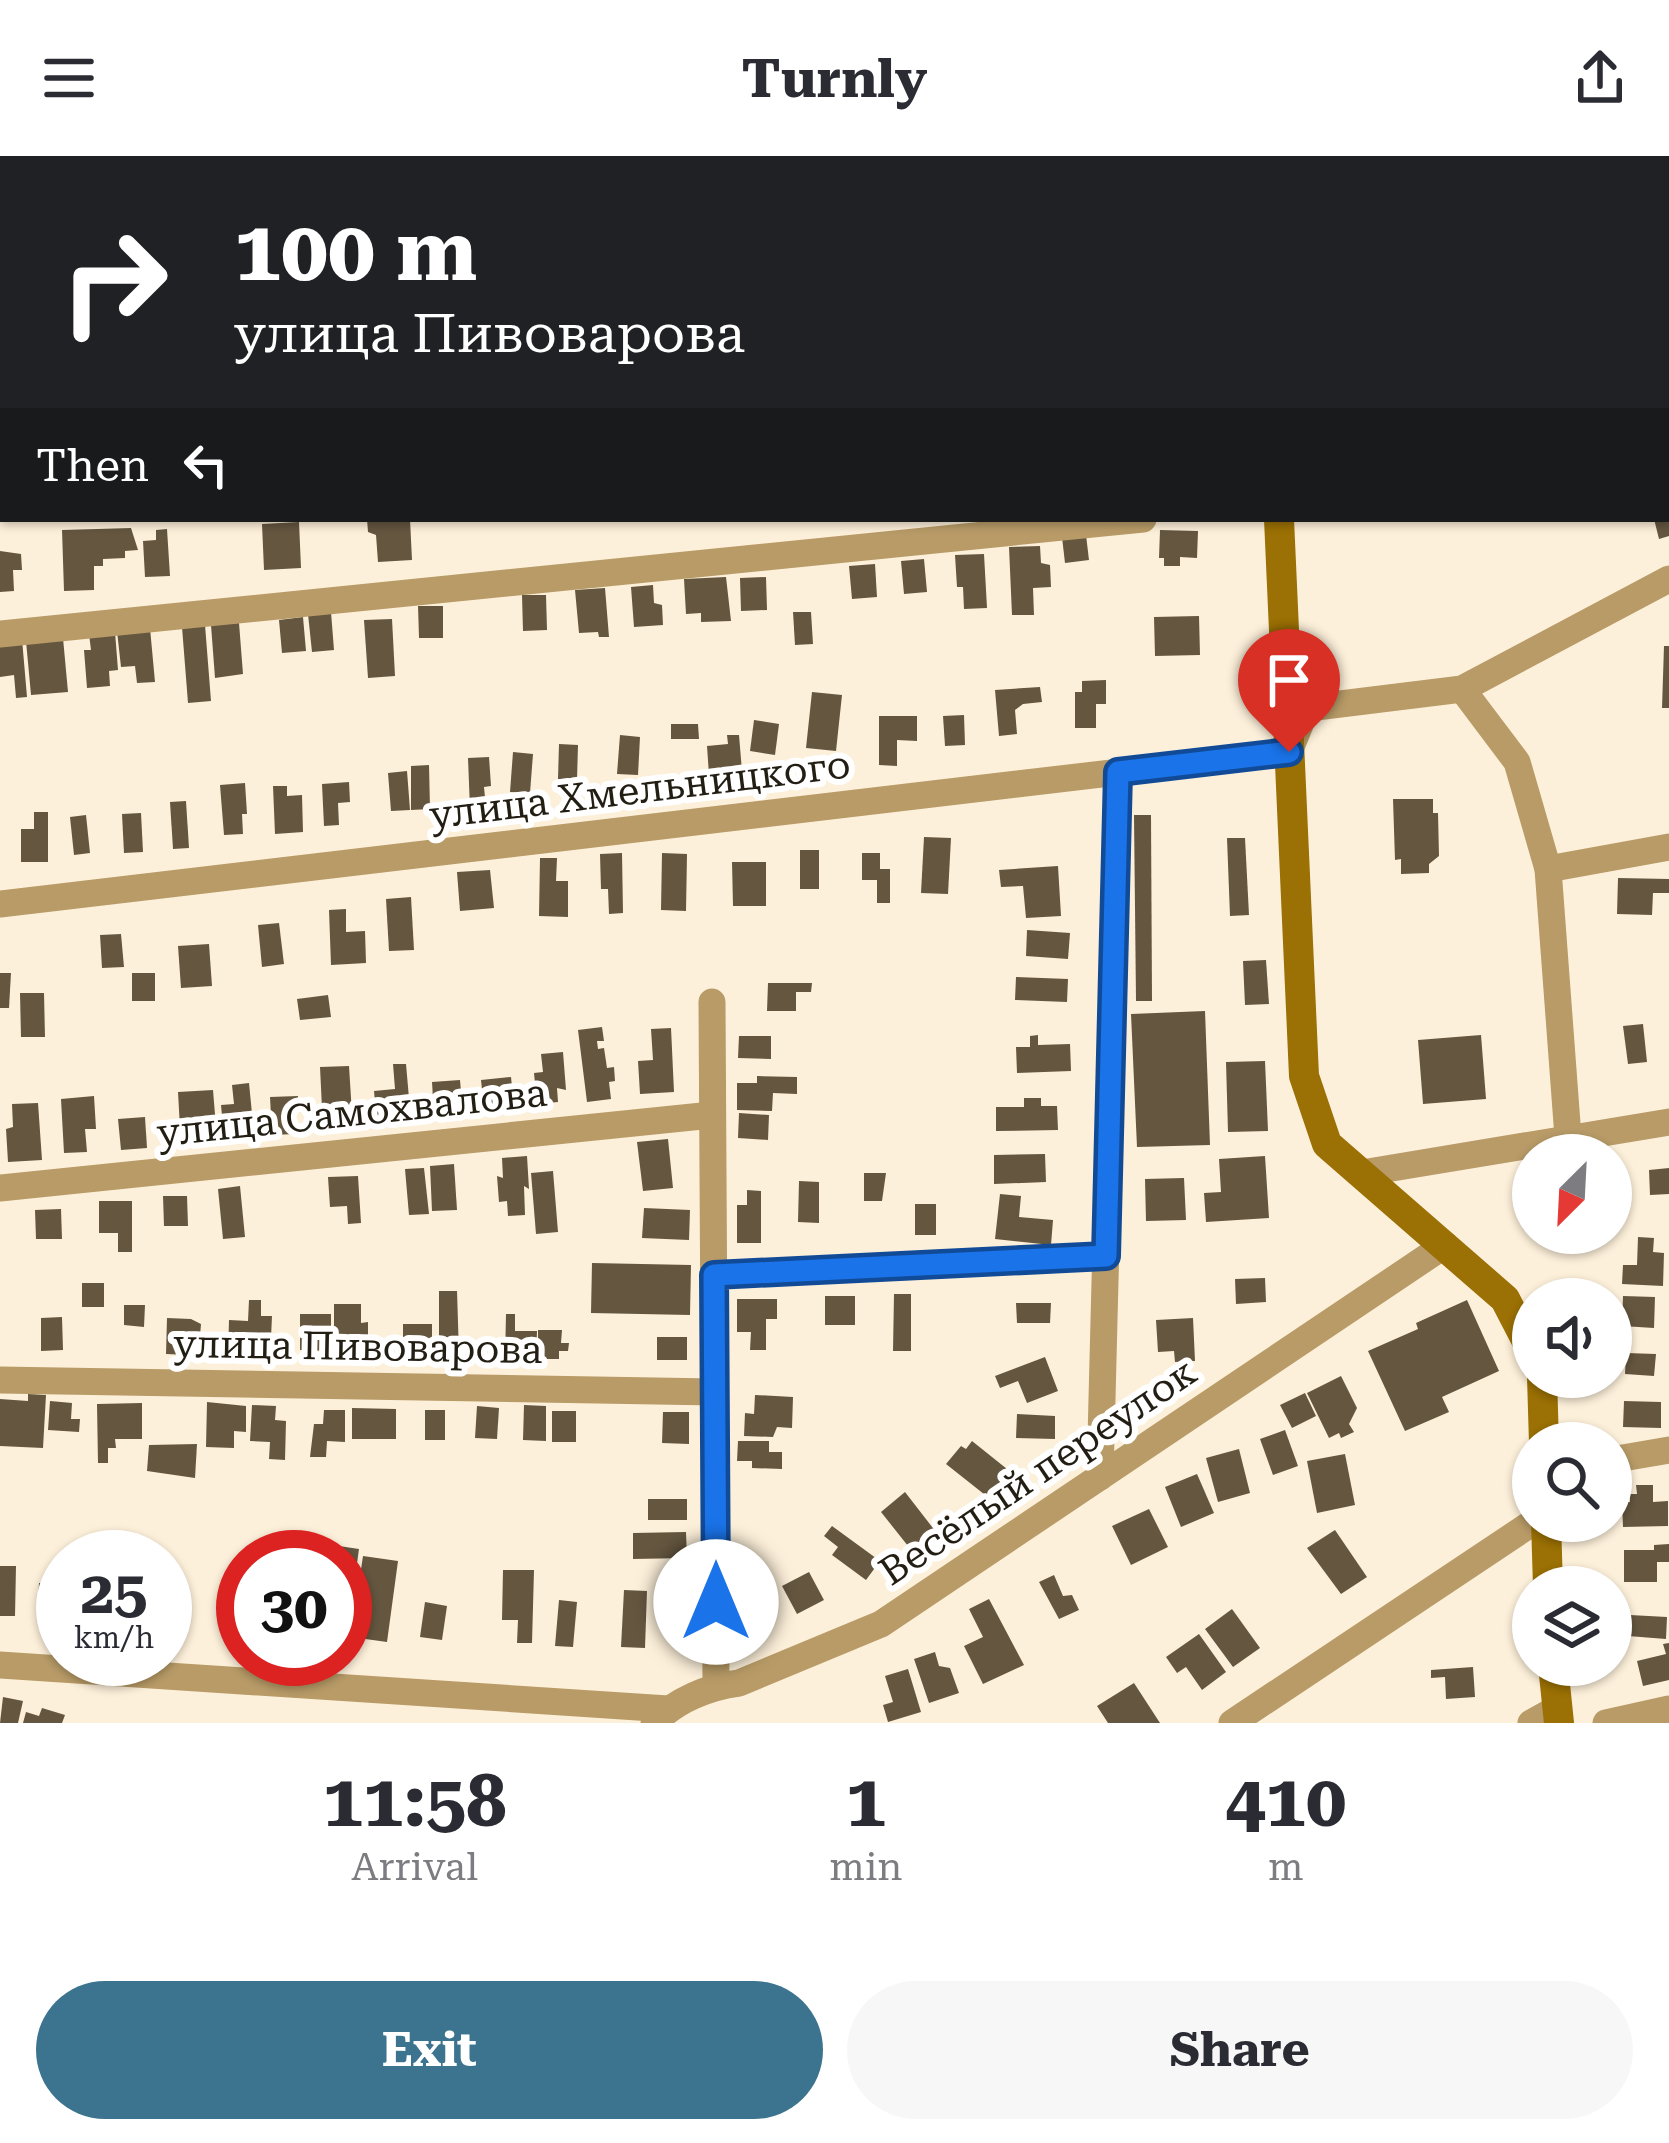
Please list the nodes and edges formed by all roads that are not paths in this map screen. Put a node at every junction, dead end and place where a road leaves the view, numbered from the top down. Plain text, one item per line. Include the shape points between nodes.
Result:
1 (1092, 522) edge
2 (1279, 522) edge
3 (1669, 579) edge
4 (0, 634) edge
5 (1462, 689) junction
6 (1289, 752) junction
7 (1118, 772) junction
8 (1669, 848) edge
9 (1548, 868) junction
10 (0, 904) edge
11 (712, 1002) dead end
12 (712, 1115) junction
13 (1669, 1122) edge
14 (1568, 1134) edge
15 (1588, 1134) edge
16 (1512, 1147) edge
17 (1361, 1173) junction
18 (0, 1188) edge
19 (1445, 1245) junction
20 (1106, 1256) junction
21 (714, 1275) junction
22 (1512, 1312) edge
23 (0, 1380) edge
24 (715, 1392) junction
25 (1669, 1450) edge
26 (1632, 1456) edge
27 (1100, 1477) junction
28 (1512, 1536) edge
29 (0, 1666) edge
30 (716, 1686) junction
31 (1551, 1686) edge
32 (1669, 1708) edge
33 (661, 1716) edge
34 (1549, 1718) edge
35 (1232, 1723) edge
36 (1606, 1723) edge

1 - 4 street
2 - 6 main road
3 - 5 street
5 - 6 street via 1316,707
5 - 9 street via 1517,762
6 - 7 street, улица Хмельницкого
6 - 17 main road via 1304,1076 1327,1144
7 - 10 street, улица Хмельницкого
7 - 20 street
8 - 9 street
9 - 14 street
11 - 12 street
12 - 18 street, улица Самохвалова
12 - 21 street
13 - 15 street
16 - 17 street
17 - 19 main road
19 - 22 main road
19 - 27 street, Весёлый переулок
20 - 21 street
20 - 27 street
21 - 24 street
23 - 24 street, улица Пивоварова
24 - 30 street
25 - 26 street
27 - 30 street, Весёлый переулок via 881,1624
28 - 35 street
29 - 33 street
30 - 33 street, Весёлый переулок
31 - 34 main road
32 - 36 street

